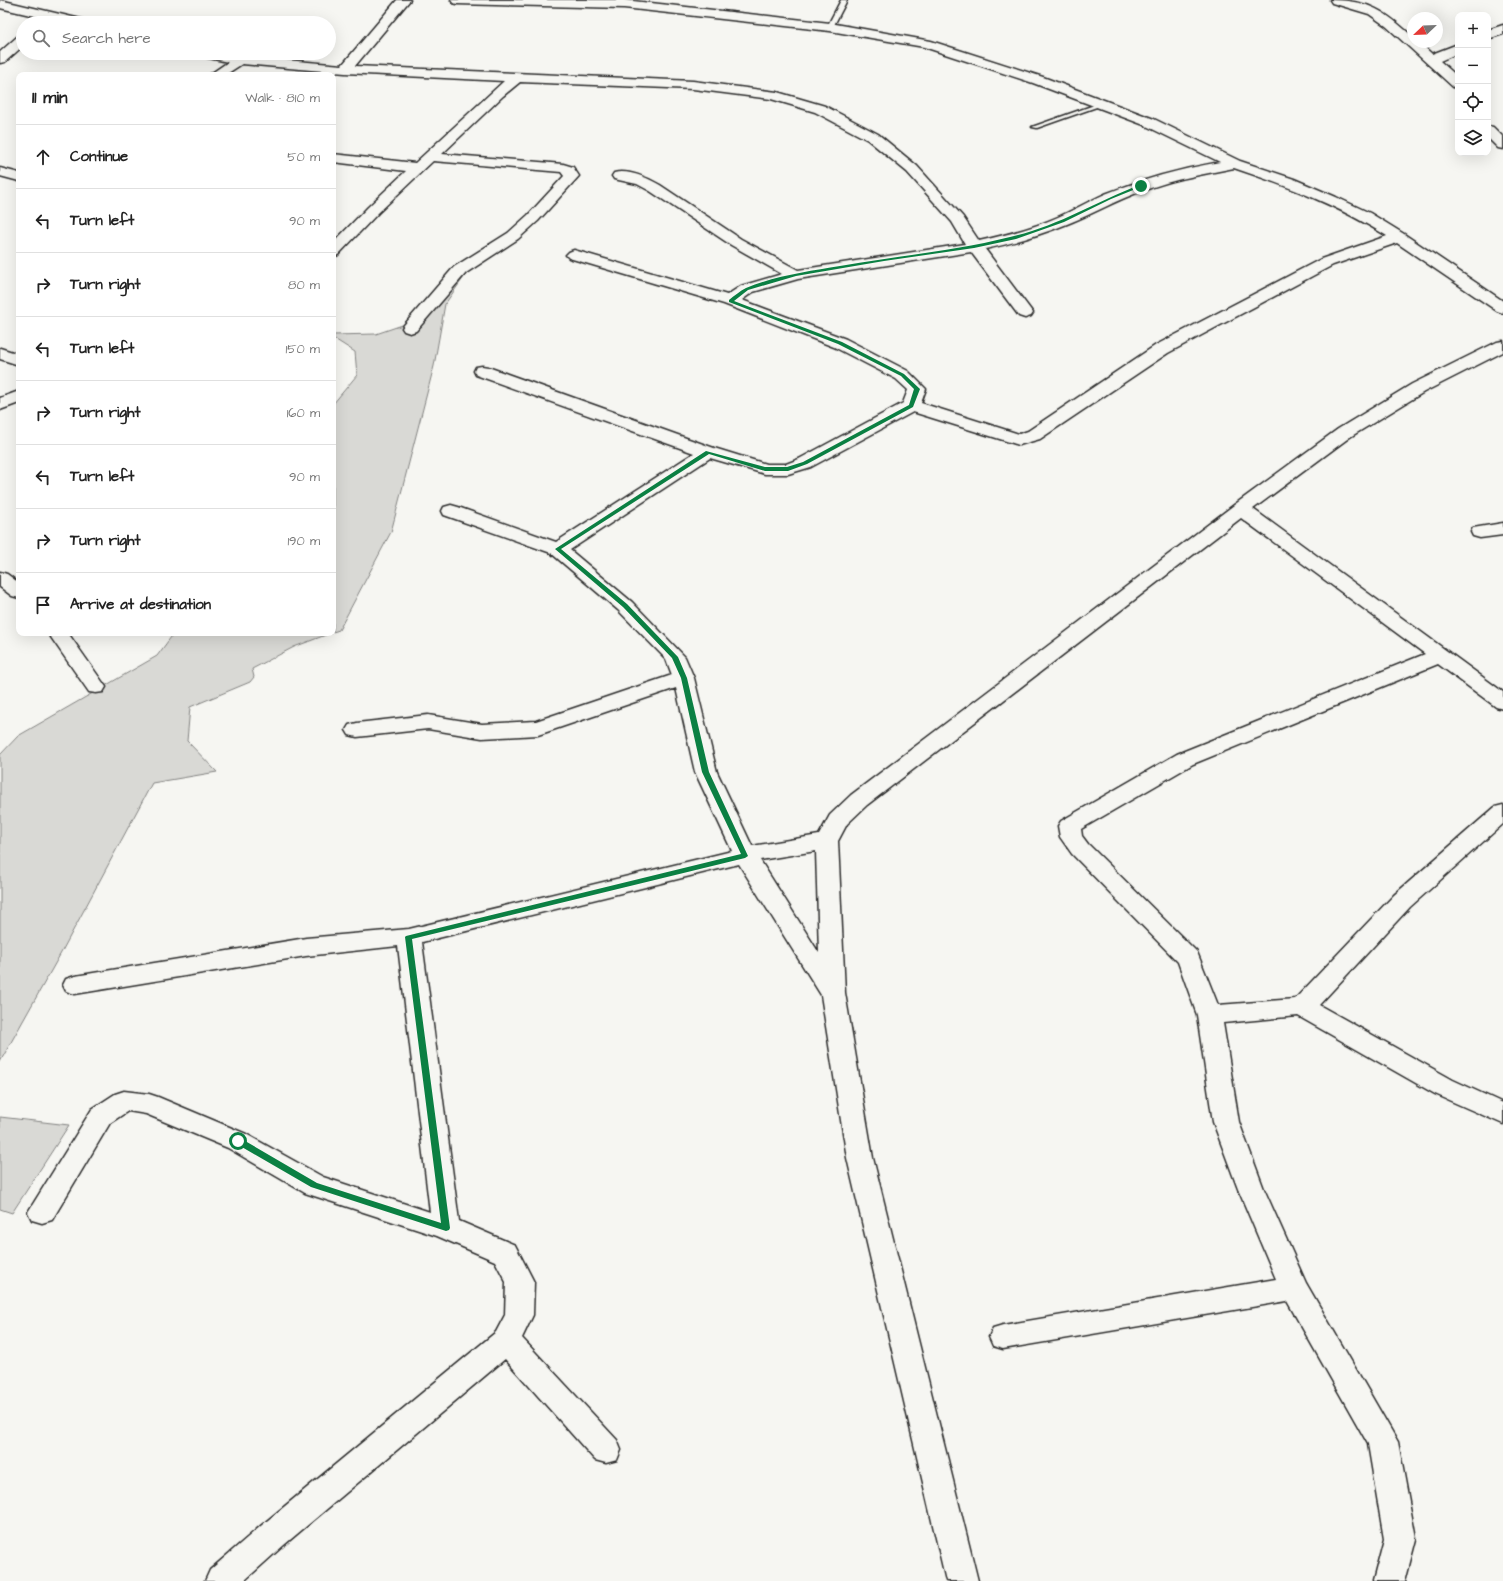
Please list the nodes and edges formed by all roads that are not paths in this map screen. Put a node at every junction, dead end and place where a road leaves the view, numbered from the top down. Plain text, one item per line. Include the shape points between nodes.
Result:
1 (404, 0) edge
2 (457, 0) edge
3 (844, 0) edge
4 (1336, 0) edge
5 (0, 4) edge
6 (58, 5) dead end
7 (37, 16) edge
8 (49, 16) edge
9 (830, 27) junction
10 (1503, 29) edge
11 (1491, 34) edge
12 (16, 45) edge
13 (1455, 49) edge
14 (0, 59) edge
15 (1432, 59) junction
16 (240, 60) joint
17 (345, 69) junction
18 (221, 72) edge
19 (517, 78) junction
20 (1455, 81) edge
21 (1102, 104) junction
22 (1035, 128) dead end
23 (1491, 133) edge
24 (1503, 146) edge
25 (431, 157) junction
26 (336, 158) edge
27 (1235, 164) junction
28 (419, 168) junction
29 (0, 172) edge
30 (16, 176) edge
31 (620, 176) dead end
32 (1399, 237) junction
33 (974, 247) junction
34 (336, 249) edge
35 (574, 255) dead end
36 (796, 275) junction
37 (730, 301) junction
38 (1503, 308) edge
39 (1025, 313) dead end
40 (410, 328) dead end
41 (1503, 346) edge
42 (0, 353) edge
43 (16, 359) edge
44 (482, 371) dead end
45 (16, 397) edge
46 (0, 405) edge
47 (911, 406) junction
48 (708, 452) junction
49 (1241, 509) junction
50 (451, 511) dead end
51 (1503, 528) edge
52 (1480, 532) dead end
53 (558, 549) junction
54 (0, 578) edge
55 (16, 590) edge
56 (60, 636) edge
57 (1441, 656) junction
58 (684, 678) junction
59 (96, 687) dead end
60 (1503, 702) edge
61 (357, 730) dead end
62 (1503, 812) edge
63 (826, 841) junction
64 (745, 856) junction
65 (409, 937) junction
66 (75, 985) dead end
67 (833, 993) junction
68 (1302, 1007) junction
69 (1209, 1015) junction
70 (1503, 1114) edge
71 (42, 1212) dead end
72 (446, 1228) junction
73 (1294, 1288) junction
74 (1003, 1337) dead end
75 (506, 1341) junction
76 (606, 1450) dead end
77 (221, 1581) edge
78 (962, 1581) edge
79 (1388, 1581) edge

1 - 17 street
2 - 9 street via 624,4
3 - 9 lane
4 - 15 street via 1373,11
5 - 7 street
6 - 8 street
9 - 21 street via 926,44 1038,80
10 - 11 street
12 - 14 street
13 - 15 street
15 - 20 street
16 - 17 street
16 - 18 street
17 - 19 street
19 - 25 street
19 - 33 street via 693,85 772,95 820,109 873,137 912,169 958,220
21 - 22 lane
21 - 27 street via 1149,122
23 - 24 street
25 - 28 street
25 - 40 street via 563,168 572,176 534,218 512,236 460,270
26 - 28 street
27 - 32 street via 1289,182 1331,200 1365,216
27 - 33 street via 1153,182 1109,198 1062,221 1014,238
28 - 34 street via 373,210
29 - 30 street
31 - 36 street via 642,181 655,188 736,242
32 - 38 street
32 - 47 street via 1327,262 1162,349 1034,435 1019,440
33 - 36 street
33 - 39 street
35 - 37 street
36 - 37 street via 746,289
37 - 47 street via 840,343 902,375 917,389
41 - 49 street via 1418,388 1344,433
42 - 43 street
44 - 48 street
45 - 46 street
47 - 48 street via 805,463 788,469 765,469
48 - 53 street
49 - 57 street
49 - 63 street via 859,800 838,820
50 - 53 street
51 - 52 street
53 - 58 street via 625,606 675,657
54 - 55 street
56 - 59 street
57 - 60 street
57 - 69 street via 1185,759 1069,826 1071,837 1080,849 1189,958
58 - 61 street via 538,728 482,731 428,722
58 - 64 street via 706,772
62 - 68 street via 1402,901
63 - 64 street
63 - 67 street
64 - 65 street
64 - 67 street
65 - 66 street via 306,947
65 - 72 street
67 - 78 street via 860,1158
68 - 69 street
68 - 70 street via 1444,1088
69 - 73 street via 1226,1122
71 - 72 street via 101,1116 124,1102 150,1104 238,1141 314,1185
72 - 75 street via 505,1253 520,1282 519,1315
73 - 74 street
73 - 79 street via 1383,1442 1400,1539
75 - 76 street
75 - 77 street

